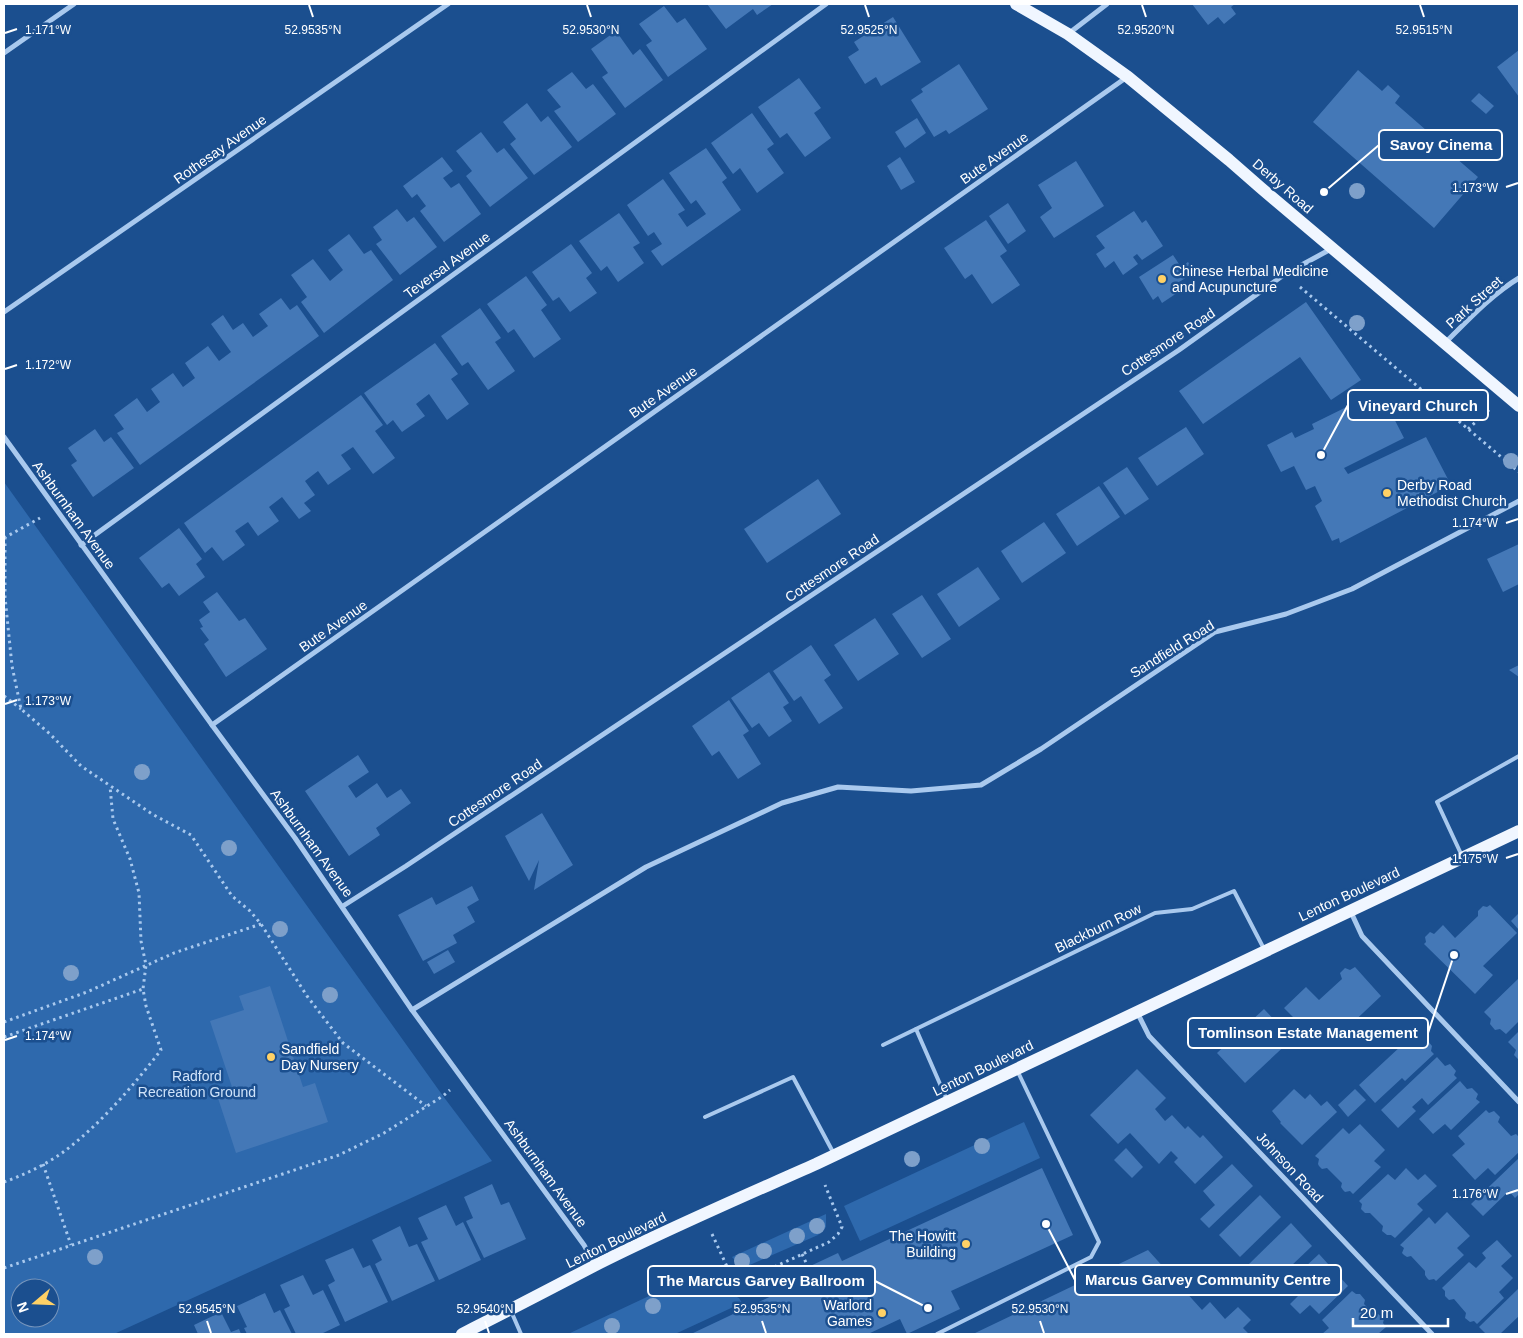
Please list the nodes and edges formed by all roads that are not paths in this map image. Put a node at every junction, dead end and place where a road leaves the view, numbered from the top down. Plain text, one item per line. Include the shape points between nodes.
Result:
1 (74, 4) edge
2 (448, 4) edge
3 (826, 4) edge
4 (1016, 4) edge
5 (1107, 4) edge
6 (1068, 34) junction
7 (4, 53) edge
8 (1128, 77) junction
9 (1332, 248) junction
10 (1519, 278) edge
11 (4, 312) edge
12 (1444, 344) junction
13 (1519, 406) edge
14 (4, 437) edge
15 (1519, 501) edge
16 (81, 545) junction
17 (212, 725) junction
18 (1519, 756) edge
19 (1519, 831) edge
20 (1462, 858) junction
21 (343, 906) junction
22 (1350, 910) junction
23 (1265, 951) junction
24 (412, 1010) junction
25 (1137, 1012) junction
26 (916, 1029) junction
27 (883, 1045) dead end
28 (1016, 1068) junction
29 (948, 1102) junction
30 (1519, 1102) edge
31 (705, 1117) dead end
32 (834, 1155) junction
33 (595, 1266) junction
34 (510, 1310) junction
35 (462, 1334) edge
36 (521, 1334) edge
37 (937, 1334) edge
38 (1432, 1334) edge

1 - 7 street
2 - 11 street, Rothesay Avenue
3 - 16 street, Teversal Avenue
4 - 6 main road, Derby Road
5 - 6 street
6 - 8 main road, Derby Road
8 - 9 main road, Derby Road
8 - 17 street, Bute Avenue
9 - 12 main road, Derby Road
9 - 21 street, Cottesmore Road via 1286,274 1170,355
10 - 12 street, Park Street via 1489,300
12 - 13 main road, Derby Road
14 - 16 street, Ashburnham Avenue
15 - 24 street, Sandfield Road via 1352,589 1286,614 1215,632 982,785 911,791 838,787 782,803 646,867
16 - 17 street, Ashburnham Avenue
17 - 21 street, Ashburnham Avenue
18 - 20 lane via 1437,802
19 - 20 main road, Lenton Boulevard
20 - 22 main road, Lenton Boulevard
21 - 24 street, Ashburnham Avenue
22 - 23 main road, Lenton Boulevard
22 - 30 street via 1362,936
23 - 25 main road, Lenton Boulevard
23 - 26 lane, Blackburn Row via 1234,891 1192,909 1155,913
24 - 33 street, Ashburnham Avenue via 584,1245
25 - 28 main road, Lenton Boulevard
25 - 38 street, Johnson Road via 1150,1036
26 - 27 lane, Blackburn Row
26 - 29 lane
28 - 29 main road, Lenton Boulevard
28 - 37 lane via 1099,1242 1090,1257
29 - 32 main road, Lenton Boulevard
31 - 32 lane via 793,1077
32 - 33 main road, Lenton Boulevard
33 - 34 main road, Lenton Boulevard
34 - 35 main road, Lenton Boulevard
34 - 36 lane

